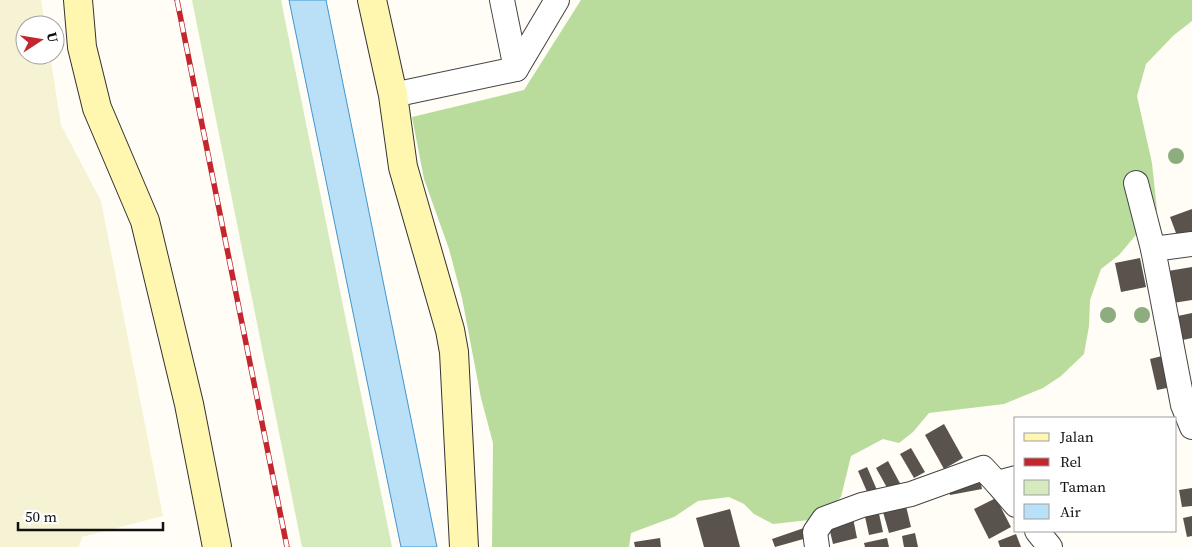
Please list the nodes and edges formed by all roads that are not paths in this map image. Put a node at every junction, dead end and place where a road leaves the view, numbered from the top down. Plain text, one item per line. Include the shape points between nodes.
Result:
1 (78, 0) edge
2 (372, 0) edge
3 (502, 0) edge
4 (557, 0) edge
5 (516, 69) junction
6 (393, 95) junction
7 (1136, 183) dead end
8 (1192, 244) edge
9 (1153, 249) junction
10 (1192, 428) edge
11 (1177, 434) edge
12 (1006, 480) edge
13 (1014, 500) edge
14 (1038, 532) edge
15 (217, 547) edge
16 (464, 547) edge
17 (817, 547) edge
18 (1050, 547) edge

1 - 15 street via 82,47 97,108 145,221 190,404
2 - 6 street
3 - 5 street
4 - 5 street
5 - 6 street
6 - 16 street via 403,167 454,352
7 - 9 street
8 - 9 street
9 - 10 street via 1183,406
10 - 11 street
12 - 13 street
12 - 17 street via 983,468 911,494 862,505 824,519 815,532
14 - 18 street

